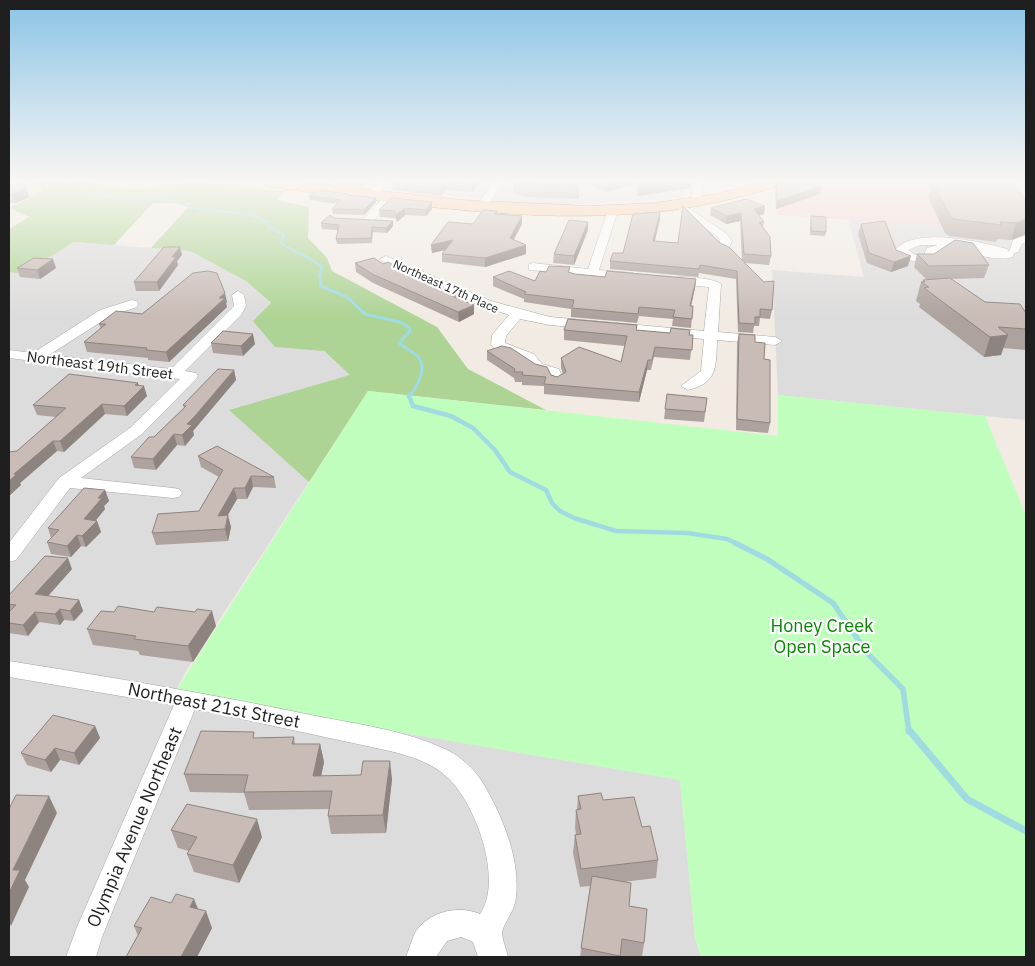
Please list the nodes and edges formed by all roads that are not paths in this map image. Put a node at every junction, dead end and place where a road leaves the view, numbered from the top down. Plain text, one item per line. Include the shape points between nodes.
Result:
1 (607, 227) edge
2 (711, 227) edge
3 (1026, 238) edge
4 (724, 248) edge
5 (1013, 254) junction
6 (386, 259) dead end
7 (533, 268) dead end
8 (592, 273) junction
9 (639, 277) edge
10 (658, 279) edge
11 (238, 296) dead end
12 (132, 304) dead end
13 (516, 315) junction
14 (712, 336) junction
15 (775, 341) dead end
16 (9, 354) edge
17 (34, 358) junction
18 (182, 375) junction
19 (557, 381) edge
20 (688, 386) dead end
21 (65, 482) junction
22 (173, 493) dead end
23 (9, 556) edge
24 (9, 669) edge
25 (188, 698) junction
26 (488, 945) edge
27 (81, 957) edge
28 (421, 957) edge

1 - 8 street
2 - 4 street via 726,241
3 - 5 street via 1017,242
5 - 5 street via 939,242 912,243 901,250 917,258 929,258 931,250 942,247 972,249 1000,256
6 - 13 street, Northeast 17th Place via 474,300
7 - 8 street
8 - 9 street
10 - 14 street via 715,284
11 - 18 street via 240,306 236,312
12 - 17 street via 105,313
13 - 14 street, Northeast 17th Place
13 - 19 street via 500,335 498,345 529,357 536,367 554,372
14 - 15 street, Northeast 17th Place
14 - 20 street via 708,371
16 - 17 street, Northeast 19th Street
17 - 18 street, Northeast 19th Street
18 - 21 street via 136,431
21 - 22 street
21 - 23 street
24 - 25 street, Northeast 21st Street
25 - 26 street, Northeast 21st Street via 417,748 462,774 478,794 489,820 503,879 502,901
25 - 27 street, Olympia Avenue Northeast
26 - 28 street via 474,926 450,924 429,936

